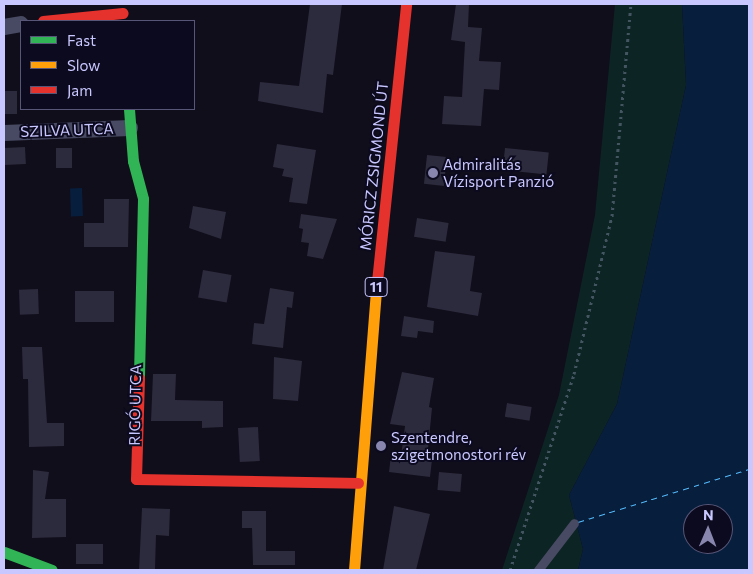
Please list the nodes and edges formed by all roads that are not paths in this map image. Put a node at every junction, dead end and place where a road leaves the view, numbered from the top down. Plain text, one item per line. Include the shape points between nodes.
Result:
1 (406, 4) edge
2 (124, 13) edge
3 (53, 20) edge
4 (20, 24) edge
5 (4, 26) edge
6 (129, 110) edge
7 (130, 128) junction
8 (4, 133) edge
9 (358, 483) junction
10 (574, 523) dead end
11 (4, 552) edge
12 (52, 570) edge
13 (354, 570) edge
14 (538, 570) edge

1 - 9 street, MÓRICZ ZSIGMOND ÚT / 11
2 - 3 street
4 - 5 street
6 - 7 street, RIGÓ UTCA
7 - 8 street, SZILVA UTCA
7 - 9 street, RIGÓ UTCA via 132,162 143,199 136,480
9 - 13 street, MÓRICZ ZSIGMOND ÚT / 11
10 - 14 lane
11 - 12 street

